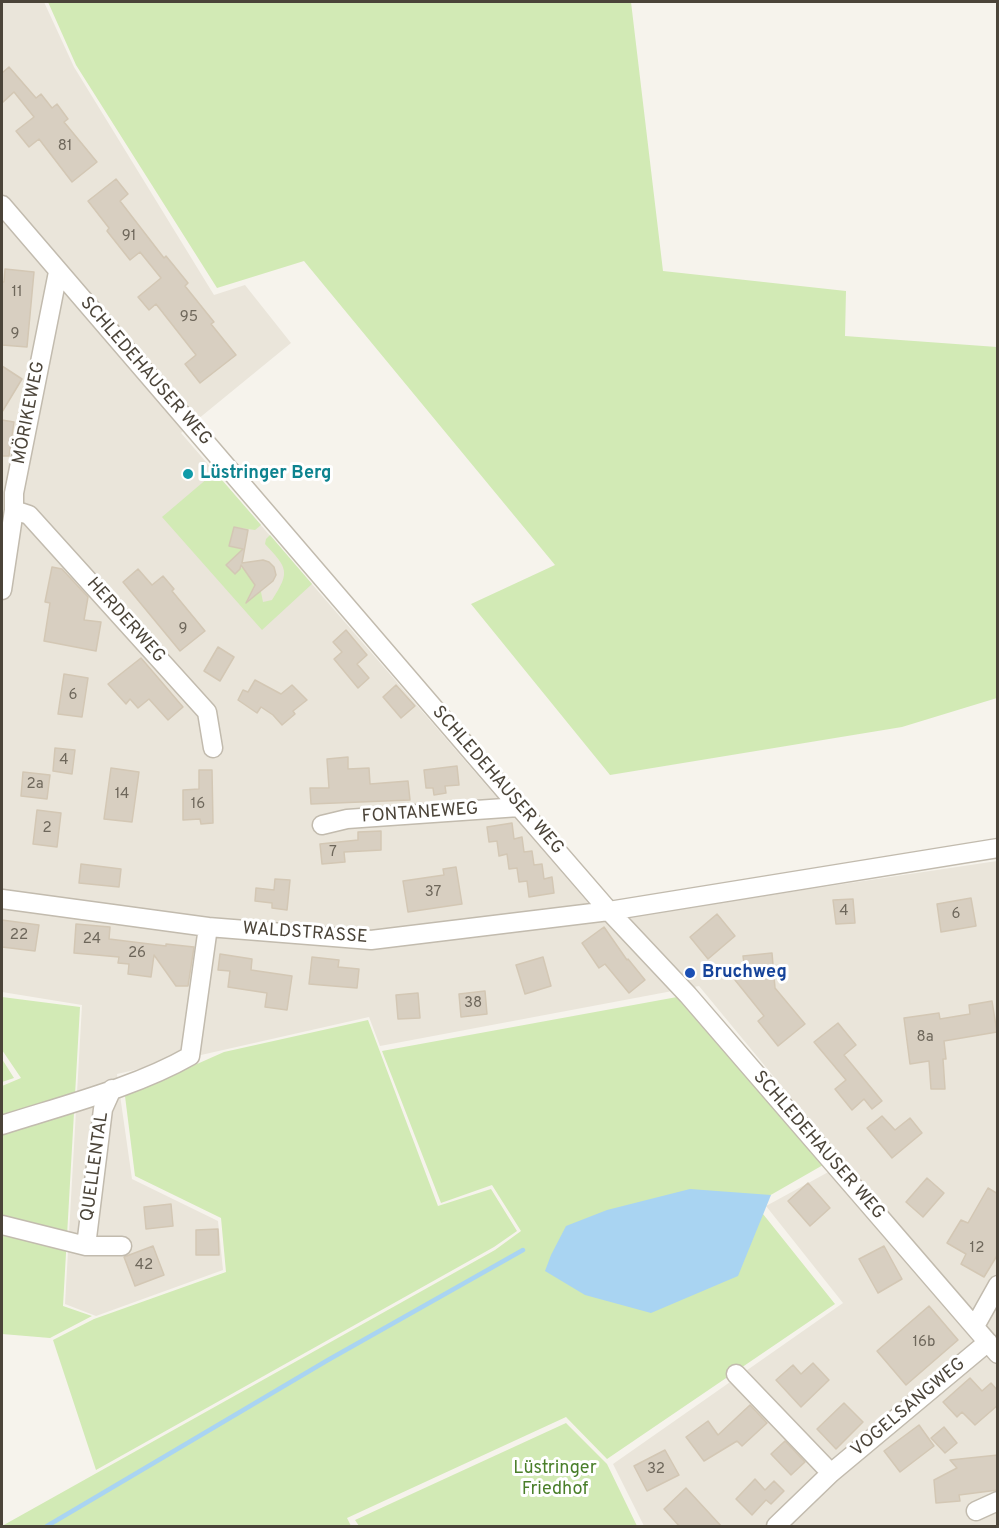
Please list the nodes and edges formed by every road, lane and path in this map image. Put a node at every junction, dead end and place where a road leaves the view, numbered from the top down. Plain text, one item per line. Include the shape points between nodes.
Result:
1 (2, 205) edge
2 (58, 272) junction
3 (10, 499) edge
4 (2, 590) edge
5 (213, 748) dead end
6 (519, 807) junction
7 (322, 825) dead end
8 (998, 848) edge
9 (2, 899) edge
10 (609, 911) junction
11 (208, 927) junction
12 (111, 1089) junction
13 (2, 1125) edge
14 (2, 1225) edge
15 (122, 1245) dead end
16 (86, 1246) junction
17 (998, 1285) edge
18 (975, 1326) junction
19 (993, 1348) edge
20 (736, 1374) dead end
21 (831, 1473) junction
22 (998, 1501) edge
23 (976, 1511) dead end
24 (776, 1527) edge

1 - 2 street, SCHLEDEHAUSER WEG
2 - 3 street, MÖRIKEWEG
2 - 6 street, SCHLEDEHAUSER WEG
3 - 4 street, MÖRIKEWEG
3 - 5 street, HERDERWEG via 29,515 207,712
6 - 7 street, FONTANEWEG via 347,819
6 - 10 street, SCHLEDEHAUSER WEG
8 - 10 street
9 - 11 street, WALDSTRASSE
10 - 11 street, WALDSTRASSE via 371,940
10 - 18 street, SCHLEDEHAUSER WEG via 688,995
11 - 12 street, QUELLENTAL via 190,1056
12 - 13 street, QUELLENTAL
12 - 16 street, QUELLENTAL via 103,1109
14 - 16 street, QUELLENTAL
15 - 16 street, QUELLENTAL
17 - 18 street
18 - 19 street, SCHLEDEHAUSER WEG
19 - 21 street, VOGELSANGWEG
20 - 21 street
21 - 24 street, VOGELSANGWEG
22 - 23 street

